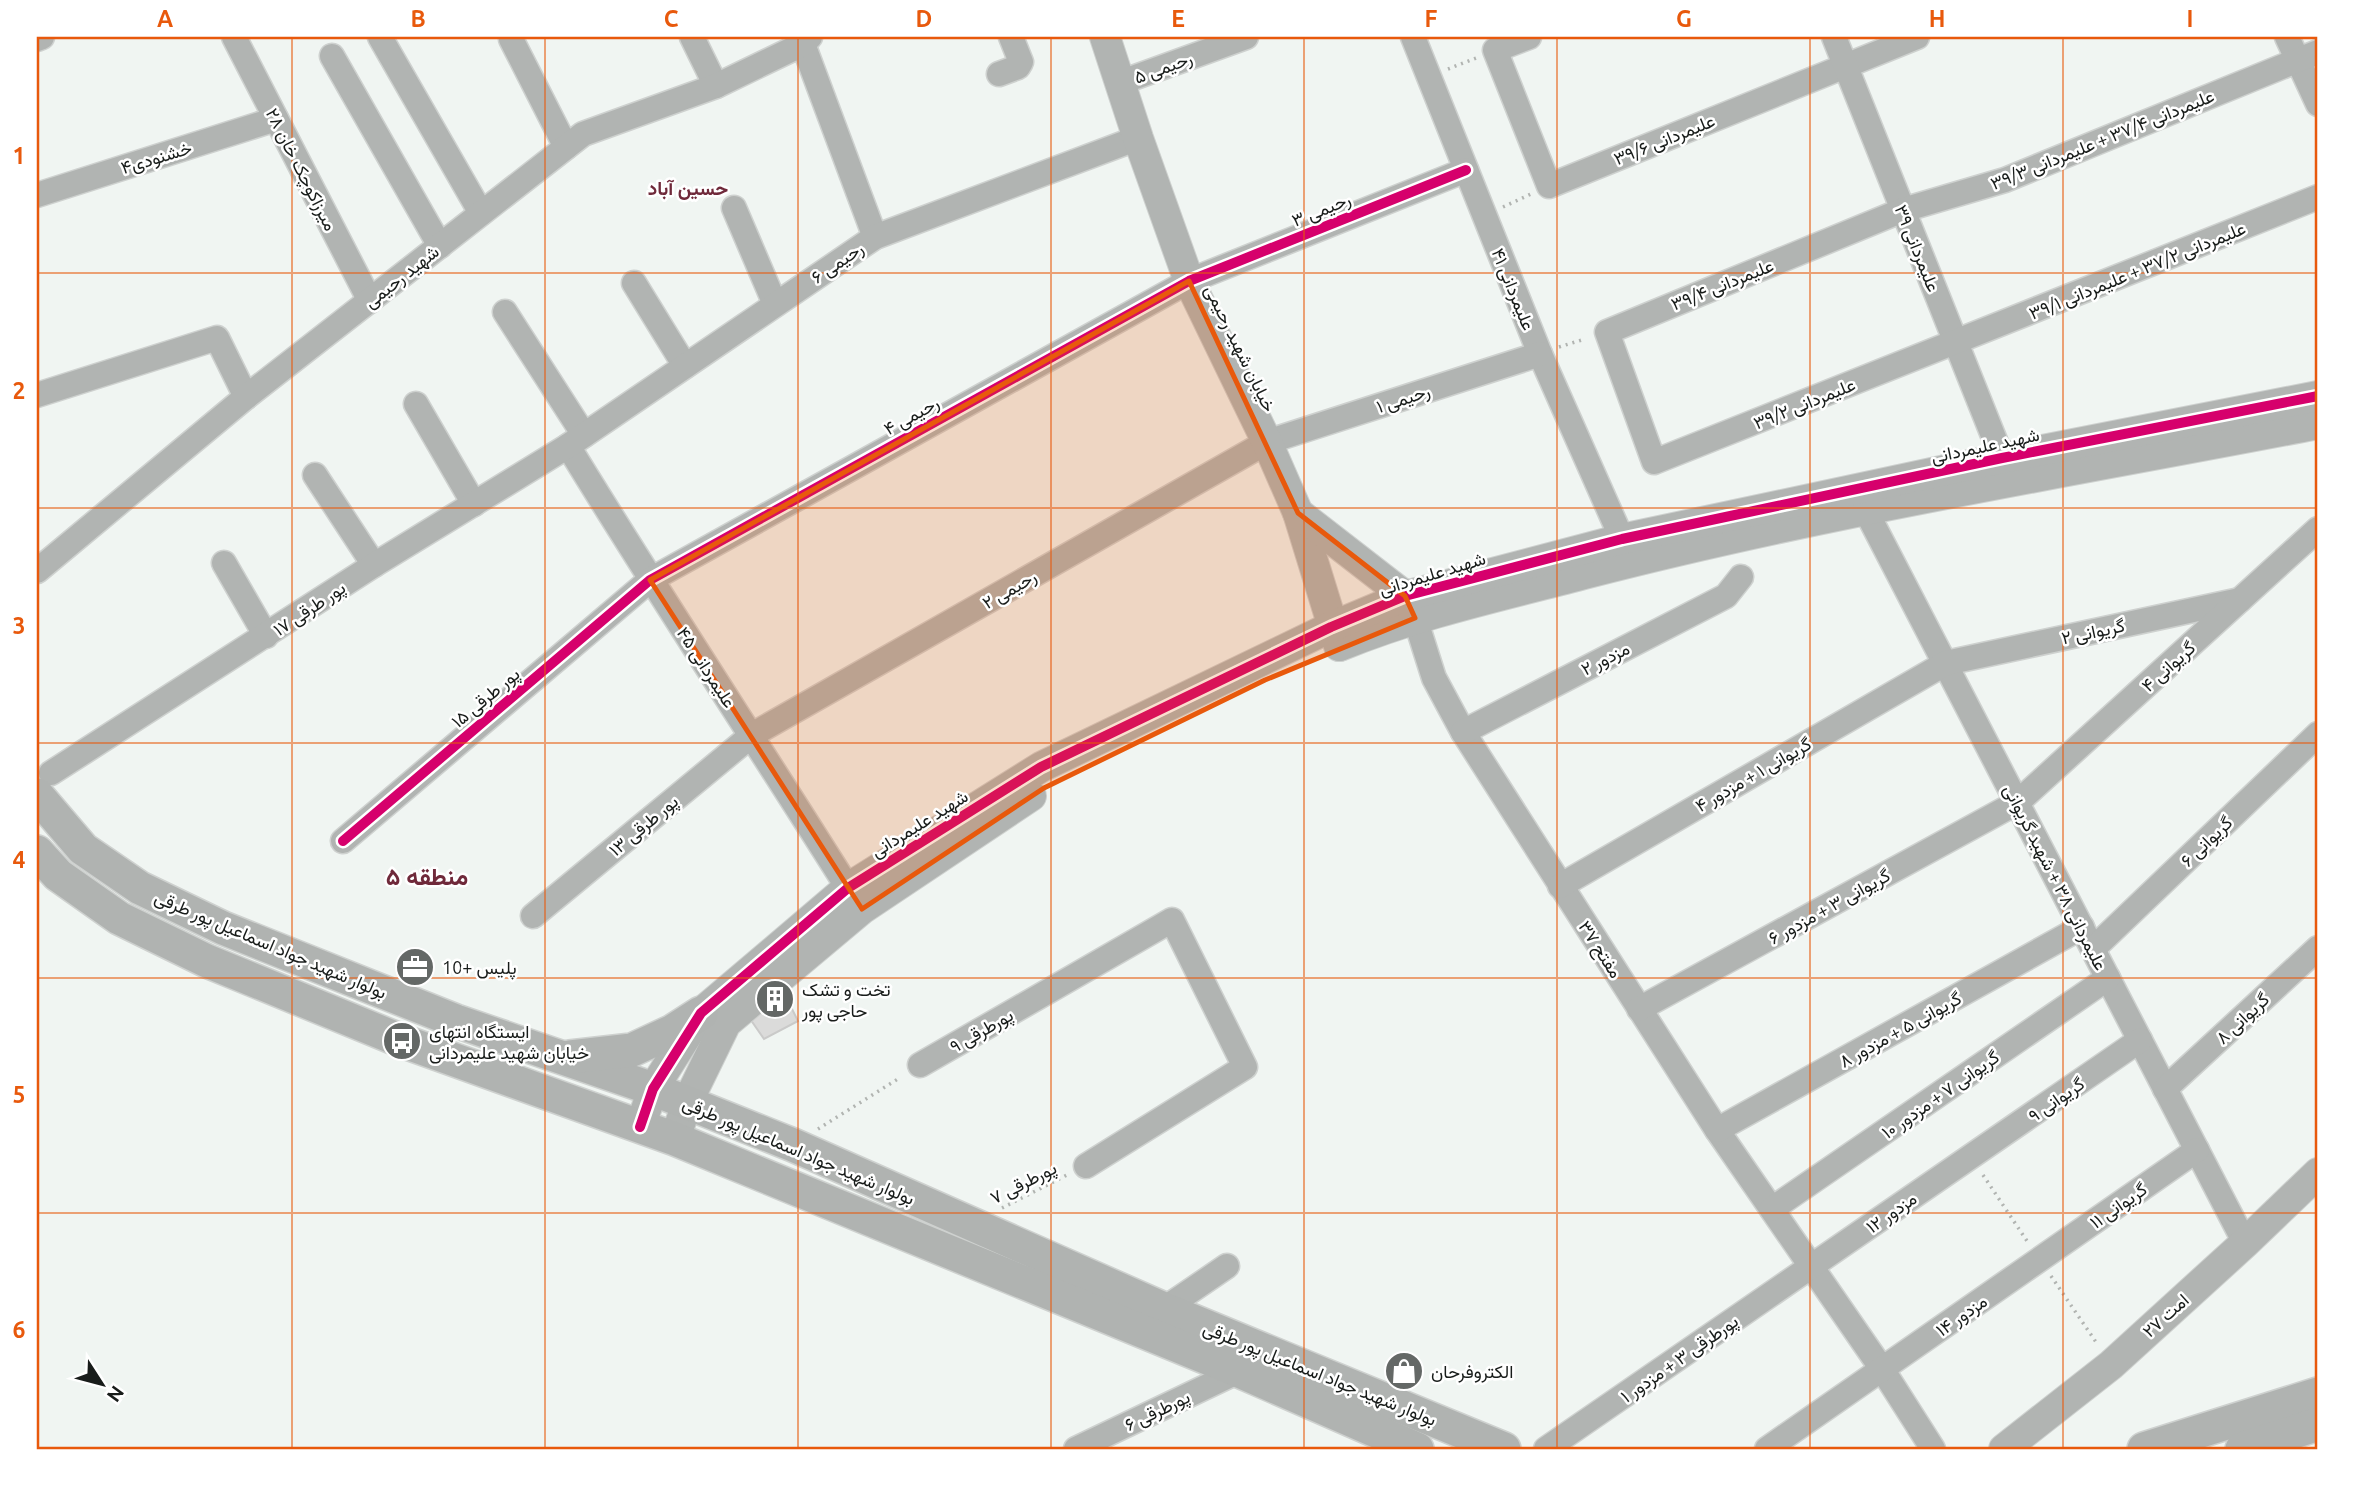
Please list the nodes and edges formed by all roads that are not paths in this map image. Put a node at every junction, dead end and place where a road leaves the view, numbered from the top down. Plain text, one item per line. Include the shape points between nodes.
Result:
1 (42, 37) edge
2 (234, 37) edge
3 (380, 37) edge
4 (692, 37) edge
5 (1011, 37) edge
6 (1105, 37) edge
7 (1246, 37) edge
8 (1413, 37) edge
9 (1529, 37) edge
10 (1834, 37) edge
11 (1917, 37) edge
12 (2287, 37) edge
13 (37, 39) edge
14 (511, 39) dead end
15 (806, 41) edge
16 (332, 56) dead end
17 (2308, 56) edge
18 (1846, 66) junction
19 (999, 74) dead end
20 (1119, 83) junction
21 (716, 86) junction
22 (2318, 104) edge
23 (276, 119) junction
24 (1138, 138) junction
25 (566, 147) junction
26 (1466, 170) junction
27 (39, 188) edge
28 (2318, 197) edge
29 (734, 208) dead end
30 (1903, 210) junction
31 (481, 213) junction
32 (875, 237) junction
33 (440, 246) junction
34 (1189, 281) junction
35 (634, 283) dead end
36 (370, 301) junction
37 (775, 304) junction
38 (505, 312) dead end
39 (1955, 343) junction
40 (1540, 354) junction
41 (685, 366) junction
42 (37, 395) edge
43 (2318, 396) edge
44 (246, 397) junction
45 (416, 404) dead end
46 (2318, 424) edge
47 (576, 440) junction
48 (1267, 442) junction
49 (1654, 462) joint
50 (2004, 471) junction
51 (316, 475) dead end
52 (1863, 501) junction
53 (474, 503) junction
54 (1298, 513) junction
55 (2318, 529) edge
56 (1624, 551) junction
57 (224, 563) dead end
58 (374, 565) junction
59 (37, 571) edge
60 (1741, 577) dead end
61 (650, 580) junction
62 (2241, 600) junction
63 (1410, 607) junction
64 (266, 636) junction
65 (1335, 637) junction
66 (1946, 663) junction
67 (1463, 732) junction
68 (2318, 734) edge
69 (752, 735) junction
70 (44, 784) edge
71 (2018, 802) junction
72 (343, 841) dead end
73 (37, 852) edge
74 (1560, 886) junction
75 (855, 899) junction
76 (533, 916) dead end
77 (2088, 938) junction
78 (2318, 948) edge
79 (2108, 978) junction
80 (1639, 1009) junction
81 (701, 1013) junction
82 (2140, 1040) junction
83 (559, 1058) junction
84 (920, 1065) road end
85 (2165, 1088) junction
86 (653, 1089) junction
87 (687, 1102) junction
88 (640, 1128) junction
89 (1717, 1130) junction
90 (674, 1139) junction
91 (2197, 1150) junction
92 (1971, 1157) joint
93 (1086, 1166) road end
94 (2318, 1173) edge
95 (1772, 1209) junction
96 (2245, 1243) junction
97 (2040, 1260) joint
98 (1227, 1266) dead end
99 (1811, 1267) junction
100 (1164, 1309) junction
101 (1882, 1369) junction
102 (1239, 1371) junction
103 (2318, 1394) edge
104 (2318, 1424) edge
105 (1076, 1449) edge
106 (1417, 1449) edge
107 (1504, 1449) edge
108 (1546, 1449) edge
109 (1767, 1449) edge
110 (1933, 1449) edge
111 (2004, 1449) edge
112 (2144, 1449) edge
113 (2242, 1449) edge

1 - 13 street
2 - 23 street, میرزاکوچک خان ۲۸
3 - 31 street
4 - 21 street
5 - 19 street via 1021,62
6 - 20 street, خیابان شهید رحیمی
7 - 20 street, رحیمی ۵
8 - 26 street, علیمردانی ۴۱
9 - 18 street, علیمردانی ۳۹/۶ via 1495,50 1549,186
10 - 18 street, علیمردانی ۳۹
11 - 18 street, علیمردانی ۳۹/۶
12 - 17 street
14 - 25 street
15 - 21 street, شهید رحیمی
15 - 32 street
16 - 33 street
17 - 22 street
17 - 30 street, علیمردانی ۳۷/۴ + علیمردانی ۳۹/۳ via 2004,180
18 - 30 street, علیمردانی ۳۹
20 - 24 street, خیابان شهید رحیمی
21 - 25 street, شهید رحیمی via 583,134
23 - 27 street, خشنودی۴
23 - 36 street, میرزاکوچک خان ۲۸
24 - 32 street, رحیمی ۶
24 - 34 street, خیابان شهید رحیمی
25 - 31 street, شهید رحیمی
26 - 34 street, رحیمی ۳
26 - 40 street, علیمردانی ۴۱
28 - 39 street, علیمردانی ۳۷/۲ + علیمردانی ۳۹/۱
29 - 37 street
30 - 39 street, علیمردانی ۳۹
30 - 49 street, علیمردانی ۳۹/۴ via 1607,332
31 - 33 street, شهید رحیمی
32 - 37 street, رحیمی ۶
33 - 36 street, شهید رحیمی
34 - 48 street, خیابان شهید رحیمی
34 - 61 street, رحیمی ۴
35 - 41 street
36 - 44 street, شهید رحیمی
37 - 41 street, رحیمی ۶
38 - 47 street, علیمردانی ۴۵
39 - 49 street, علیمردانی ۳۹/۲
39 - 50 street, علیمردانی ۳۹
40 - 48 street, رحیمی ۱
40 - 56 street, علیمردانی ۴۱
41 - 47 street, رحیمی ۶
42 - 44 street via 217,338
43 - 50 street, شهید علیمردانی
44 - 59 street, شهید رحیمی
45 - 53 street
46 - 50 street, شهید علیمردانی
47 - 53 street, پور طرقی ۱۷
47 - 61 street, علیمردانی ۴۵
48 - 54 street, خیابان شهید رحیمی
48 - 69 street, رحیمی ۲
50 - 52 street, شهید علیمردانی
51 - 58 street
52 - 56 street, شهید علیمردانی via 1662,553
52 - 66 street, علیمردانی ۳۸ + شهید گریوانی
53 - 58 street, پور طرقی ۱۷
54 - 63 street
54 - 65 street, خیابان شهید رحیمی
55 - 62 street, گریوانی ۴
56 - 63 street, شهید علیمردانی
57 - 64 street
58 - 64 street, پور طرقی ۱۷
60 - 67 street, مزدور ۲ via 1726,596
61 - 69 street, علیمردانی ۴۵
61 - 72 street, پور طرقی ۱۵
62 - 66 street, گریوانی ۲
62 - 71 street, گریوانی ۴
63 - 65 street, شهید علیمردانی
63 - 67 street, مفتح ۳۷ via 1434,678
64 - 70 street, پور طرقی ۱۷
65 - 75 street, شهید علیمردانی via 1044,788
66 - 71 street, علیمردانی ۳۸ + شهید گریوانی
66 - 74 street, گریوانی ۱ + مزدور ۴
67 - 74 street, مفتح ۳۷
68 - 77 street, گریوانی ۶
69 - 75 street, علیمردانی ۴۵
69 - 76 street, پور طرقی ۱۳
70 - 83 main road, بولوار شهید جواد اسماعیل پور طرقی via 83,849 140,888 248,938
71 - 77 street, علیمردانی ۳۸ + شهید گریوانی
71 - 80 street, گریوانی ۳ + مزدور ۶
73 - 88 main road, بولوار شهید جواد اسماعیل پور طرقی via 58,875 119,918 207,961 402,1041
74 - 80 street, مفتح ۳۷
75 - 81 street, شهید علیمردانی
75 - 87 street, شهید علیمردانی via 726,1023
77 - 79 street, علیمردانی ۳۸ + شهید گریوانی
77 - 89 street, گریوانی ۵ + مزدور ۸
78 - 85 street, گریوانی ۸
79 - 82 street, علیمردانی ۳۸ + شهید گریوانی
79 - 95 street, گریوانی ۷ + مزدور ۱۰
80 - 89 street, مفتح ۳۷
81 - 83 main road via 632,1050
81 - 86 street, شهید علیمردانی
82 - 85 street, علیمردانی ۳۸ + شهید گریوانی
82 - 92 street, گریوانی ۹
83 - 86 main road, بولوار شهید جواد اسماعیل پور طرقی
84 - 93 street, پورطرقی ۹ via 1172,920 1245,1067
85 - 91 street, علیمردانی ۳۸ + شهید گریوانی
86 - 87 main road, بولوار شهید جواد اسماعیل پور طرقی
86 - 88 street, شهید علیمردانی
87 - 90 street, شهید علیمردانی
87 - 100 main road, بولوار شهید جواد اسماعیل پور طرقی
88 - 90 main road, بولوار شهید جواد اسماعیل پور طرقی
89 - 95 street, مفتح ۳۷
90 - 102 main road, بولوار شهید جواد اسماعیل پور طرقی
91 - 96 street, علیمردانی ۳۸ + شهید گریوانی
91 - 97 street, گریوانی ۱۱
92 - 99 street, مزدور ۱۲
94 - 96 street, امت ۲۷
95 - 99 street, مفتح ۳۷
96 - 111 street, امت ۲۷ via 2111,1364
97 - 101 street, مزدور ۱۴
98 - 100 street
99 - 101 street, مفتح ۳۷
99 - 108 street, پورطرقی ۳ + مزدور ۱
100 - 107 main road, بولوار شهید جواد اسماعیل پور طرقی
101 - 109 street, مزدور ۱۴
101 - 110 street, مفتح ۳۷
102 - 105 street, پورطرقی ۶
102 - 106 main road, بولوار شهید جواد اسماعیل پور طرقی
103 - 112 main road
104 - 113 main road

